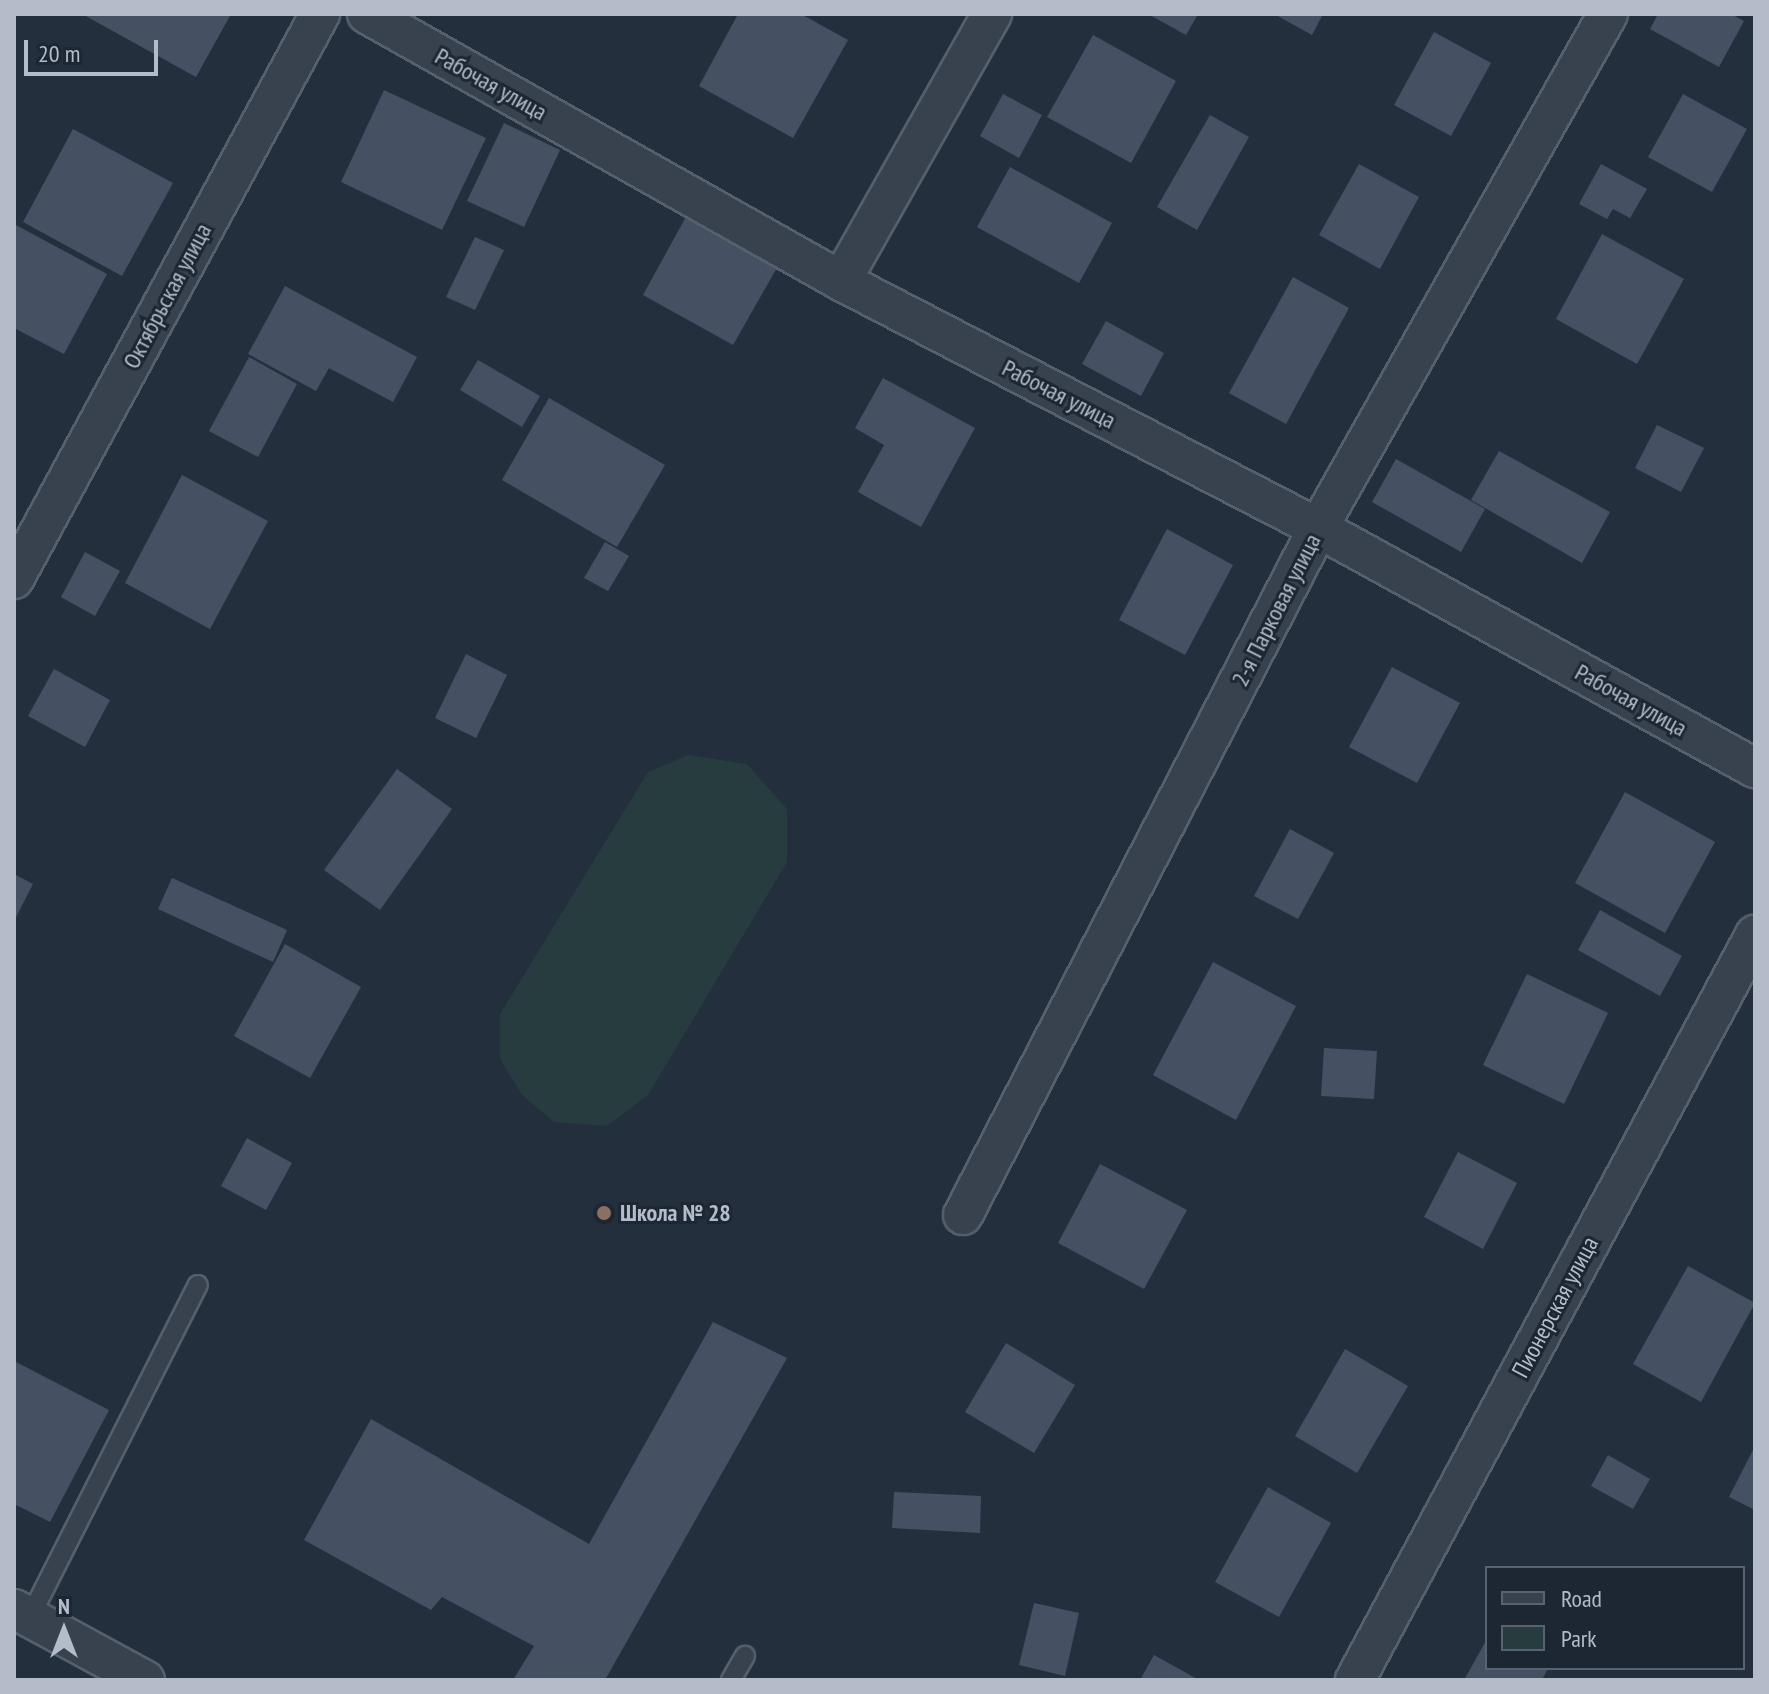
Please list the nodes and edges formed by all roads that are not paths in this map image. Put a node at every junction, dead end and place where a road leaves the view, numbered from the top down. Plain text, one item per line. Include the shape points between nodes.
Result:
1 (320, 14) edge
2 (367, 14) edge
3 (992, 14) edge
4 (1608, 14) edge
5 (841, 281) junction
6 (1318, 528) junction
7 (14, 579) edge
8 (1755, 768) edge
9 (1755, 935) edge
10 (963, 1215) dead end
11 (198, 1285) dead end
12 (22, 1613) edge
13 (745, 1656) dead end
14 (145, 1680) edge
15 (731, 1680) edge
16 (1355, 1680) edge

1 - 7 street, Октябрьская улица
2 - 5 street, Рабочая улица
3 - 5 street
4 - 6 street, 2-я Парковая улица
5 - 6 street, Рабочая улица
6 - 8 street, Рабочая улица
6 - 10 street, 2-я Парковая улица
9 - 16 street, Пионерская улица
11 - 12 lane
12 - 14 street
13 - 15 lane

